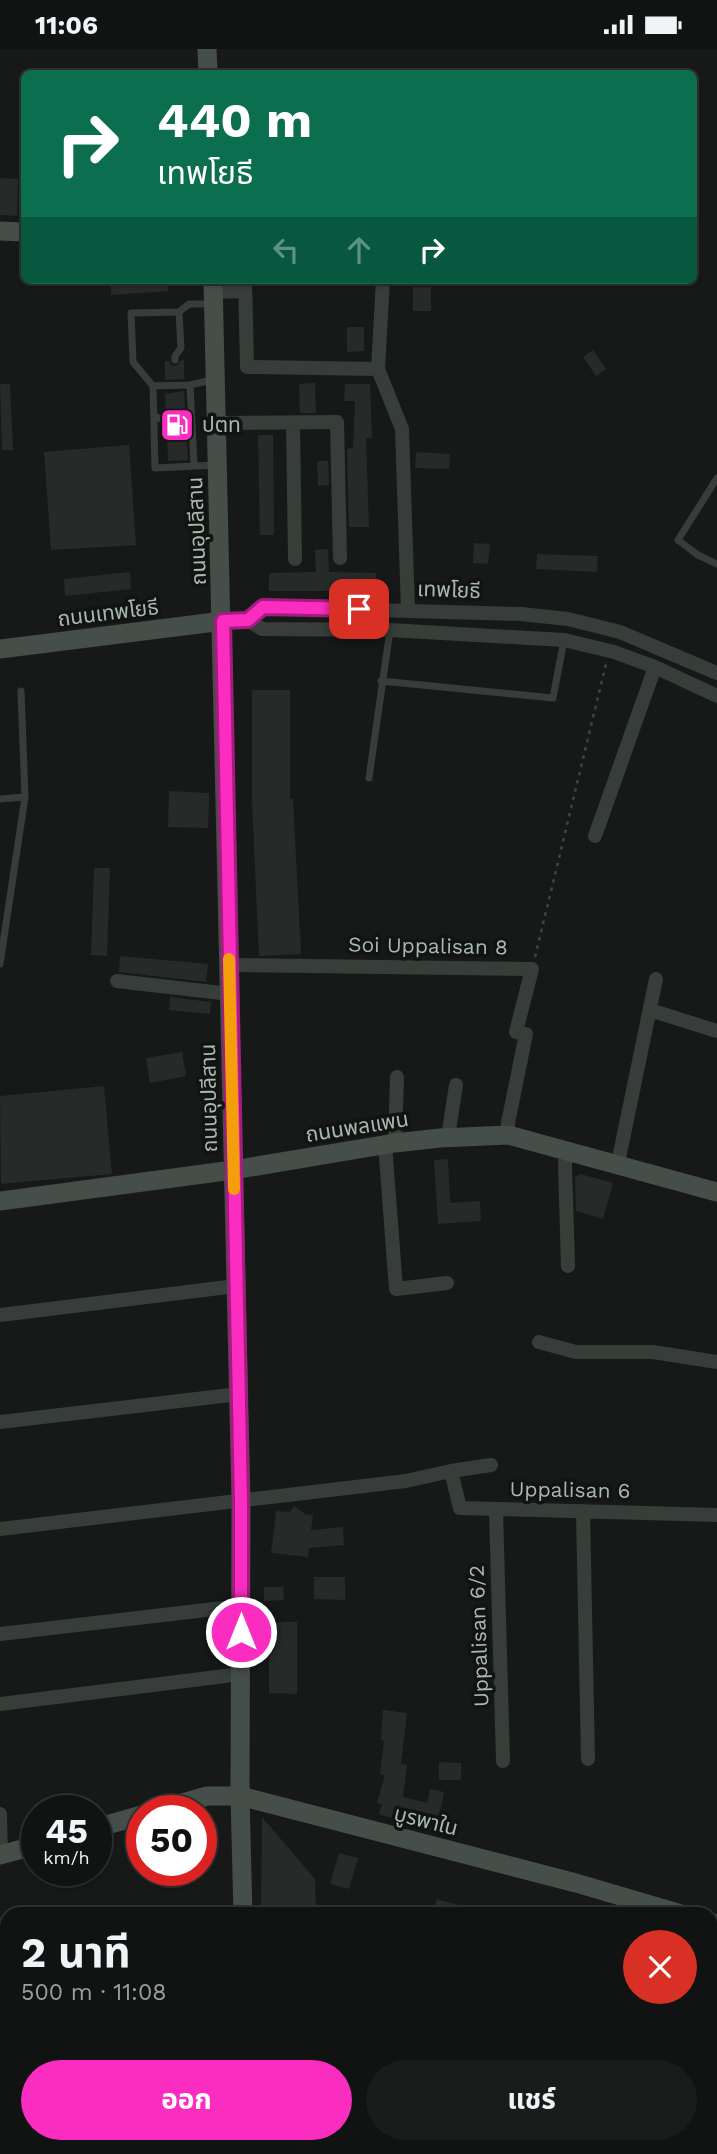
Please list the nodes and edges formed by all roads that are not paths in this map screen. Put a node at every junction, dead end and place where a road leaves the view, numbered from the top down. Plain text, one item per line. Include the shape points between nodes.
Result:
1 (207, 49) edge
2 (208, 70) edge
3 (0, 231) edge
4 (21, 232) edge
5 (383, 284) edge
6 (245, 285) edge
7 (214, 292) edge
8 (179, 312) junction
9 (175, 360) dead end
10 (379, 369) junction
11 (216, 379) junction
12 (190, 384) junction
13 (153, 386) junction
14 (154, 416) junction
15 (166, 421) dead end
16 (216, 423) junction
17 (293, 423) junction
18 (194, 465) junction
19 (218, 465) junction
20 (717, 478) edge
21 (340, 558) dead end
22 (295, 559) dead end
23 (717, 564) edge
24 (408, 610) junction
25 (568, 619) junction
26 (248, 620) junction
27 (223, 621) junction
28 (390, 630) junction
29 (564, 640) junction
30 (0, 649) edge
31 (655, 667) junction
32 (717, 673) edge
33 (381, 681) junction
34 (21, 691) dead end
35 (717, 696) edge
36 (369, 778) dead end
37 (25, 797) junction
38 (0, 799) edge
39 (595, 836) dead end
40 (0, 964) edge
41 (229, 965) junction
42 (656, 979) dead end
43 (117, 981) dead end
44 (230, 994) junction
45 (650, 1010) junction
46 (717, 1031) edge
47 (397, 1077) dead end
48 (456, 1085) dead end
49 (508, 1135) junction
50 (448, 1137) junction
51 (390, 1144) junction
52 (566, 1151) junction
53 (618, 1163) junction
54 (233, 1170) junction
55 (717, 1192) edge
56 (0, 1201) edge
57 (568, 1266) dead end
58 (447, 1283) dead end
59 (236, 1286) junction
60 (0, 1315) edge
61 (539, 1342) dead end
62 (717, 1362) edge
63 (239, 1394) junction
64 (0, 1422) edge
65 (491, 1465) dead end
66 (451, 1471) junction
67 (241, 1501) junction
68 (496, 1510) junction
69 (583, 1511) junction
70 (717, 1515) edge
71 (0, 1529) edge
72 (240, 1605) junction
73 (0, 1634) edge
74 (241, 1674) junction
75 (0, 1704) edge
76 (588, 1759) dead end
77 (503, 1761) dead end
78 (217, 1796) edge
79 (240, 1796) junction
80 (0, 1814) edge
81 (21, 1849) edge
82 (1, 1855) edge
83 (243, 1907) edge
84 (658, 1907) edge

1 - 2 main road
3 - 4 main road
5 - 10 street
6 - 7 street
6 - 10 street via 247,367
7 - 8 lane
7 - 11 main road, ถนนอุปลีสาน
8 - 9 lane via 181,348
8 - 13 lane via 131,313 134,362
10 - 24 street via 402,429
11 - 12 lane
11 - 16 main road, ถนนอุปลีสาน
12 - 13 lane
12 - 18 lane
13 - 14 lane
14 - 15 lane
14 - 18 lane via 155,468
16 - 17 street
16 - 19 main road, ถนนอุปลีสาน
17 - 21 street via 337,422
17 - 22 street
18 - 19 lane
19 - 27 main road, ถนนอุปลีสาน
20 - 23 lane via 678,540
24 - 25 street, เทพโยธี
24 - 26 street, เทพโยธี via 263,607
25 - 29 street
25 - 32 street, เทพโยธี via 620,632
26 - 27 street, เทพโยธี
26 - 28 street, เทพโยธี via 262,629
27 - 30 main road, ถนนเทพโยธี
27 - 41 main road, ถนนอุปลีสาน
28 - 29 street, เทพโยธี
28 - 33 lane
29 - 31 street, เทพโยธี
29 - 33 lane via 553,698
31 - 35 street, เทพโยธี
31 - 39 street
33 - 36 lane
34 - 37 lane
37 - 38 lane
37 - 40 lane
41 - 44 main road, ถนนอุปลีสาน
41 - 49 street, Soi Uppalisan 8 via 531,969 516,1032 526,1034
42 - 45 street
43 - 44 street
44 - 54 main road, ถนนอุปลีสาน
45 - 46 street
45 - 53 street
47 - 51 street
48 - 50 street
49 - 50 main road, ถนนพลแพน
49 - 52 main road, ถนนพลแพน
50 - 51 main road, ถนนพลแพน
51 - 54 main road, ถนนพลแพน
51 - 58 street via 396,1289
52 - 53 main road, ถนนพลแพน
52 - 57 street
53 - 55 main road, ถนนพลแพน
54 - 56 main road, ถนนพลแพน
54 - 59 main road, ถนนอุปลีสาน
59 - 60 street
59 - 63 main road, ถนนอุปลีสาน
61 - 62 street via 576,1352 653,1352
63 - 64 street
63 - 67 main road, ถนนอุปลีสาน
65 - 66 street, Uppalisan 6
66 - 67 street, Uppalisan 6 via 406,1481
66 - 68 street, Uppalisan 6 via 460,1508
67 - 71 street, Uppalisan 6
67 - 72 main road, ถนนอุปลีสาน
68 - 69 street, Uppalisan 6
68 - 77 street, Uppalisan 6/2
69 - 70 street, Uppalisan 6
69 - 76 street
72 - 73 street
72 - 74 main road, ถนนอุปลีสาน
74 - 75 street
74 - 79 main road, ถนนอุปลีสาน
78 - 79 main road, บูรพาใน
79 - 83 main road, ถนนอุปลีสาน
79 - 84 main road, บูรพาใน
80 - 82 street
81 - 82 main road

